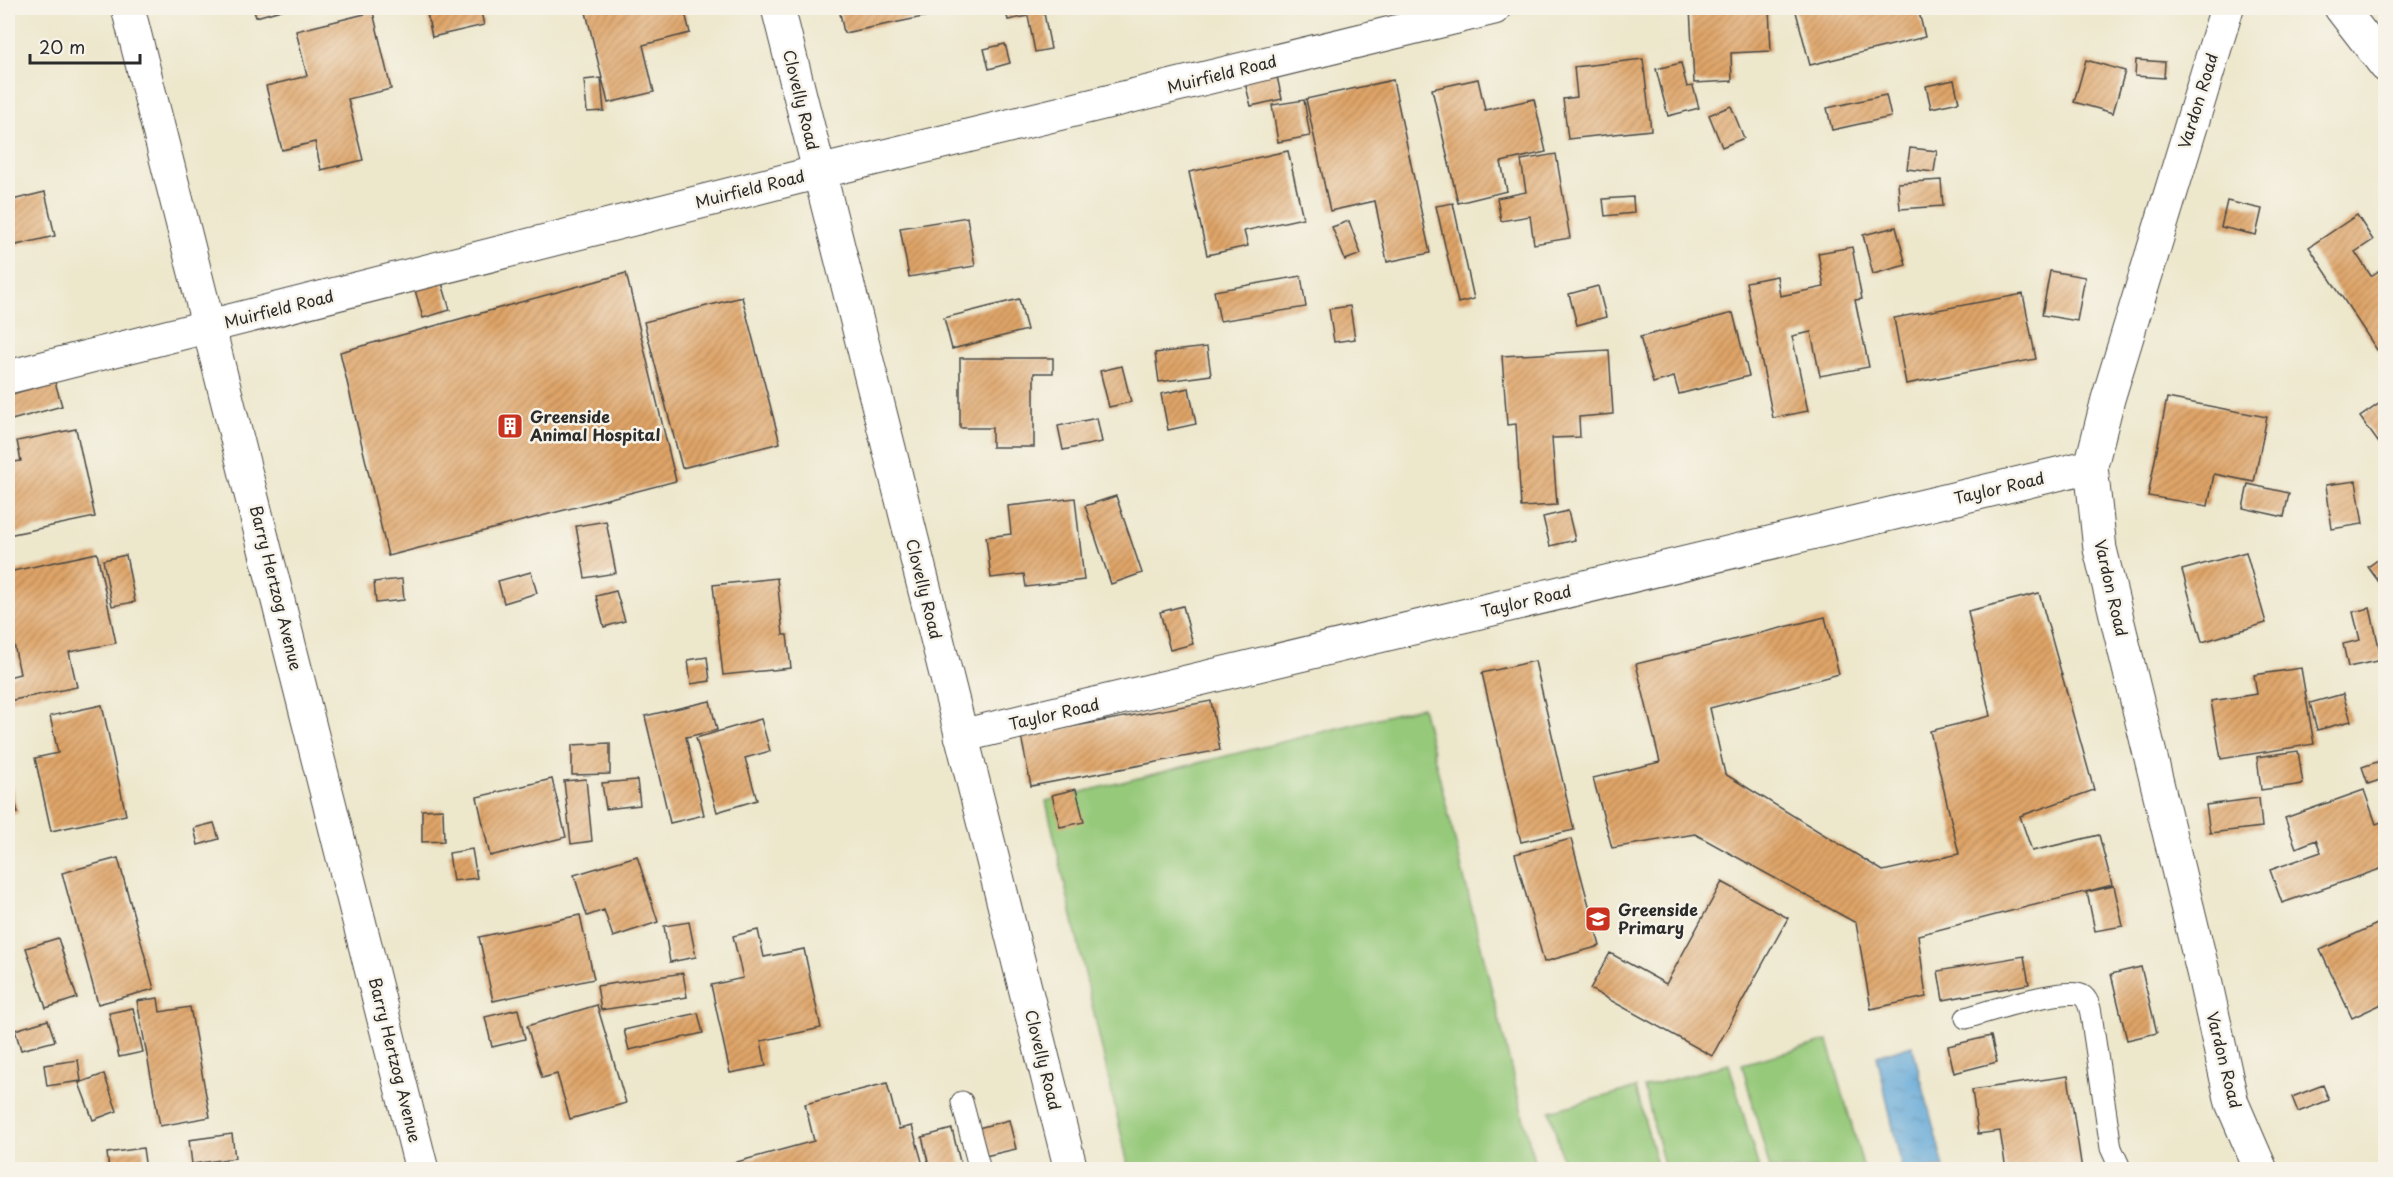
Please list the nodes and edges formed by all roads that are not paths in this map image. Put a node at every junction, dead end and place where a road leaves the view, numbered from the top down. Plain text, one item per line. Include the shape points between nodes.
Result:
1 (128, 8) edge
2 (778, 8) edge
3 (1494, 8) edge
4 (2227, 8) edge
5 (2341, 8) edge
6 (2385, 66) edge
7 (819, 172) junction
8 (209, 326) junction
9 (8, 377) edge
10 (2091, 466) junction
11 (961, 736) junction
12 (1966, 1018) dead end
13 (963, 1102) dead end
14 (422, 1170) edge
15 (980, 1170) edge
16 (1071, 1170) edge
17 (2121, 1170) edge
18 (2261, 1170) edge

1 - 8 street, Barry Hertzog Avenue
2 - 7 street, Clovelly Road
3 - 7 street, Muirfield Road
4 - 10 street, Vardon Road
5 - 6 street
7 - 8 street, Muirfield Road
7 - 11 street, Clovelly Road
8 - 9 street, Muirfield Road
8 - 14 street, Barry Hertzog Avenue
10 - 11 street, Taylor Road
10 - 18 street, Vardon Road via 2100,549 2232,1103
11 - 16 street, Clovelly Road
12 - 17 lane via 2056,994 2074,992 2083,996 2089,1004 2111,1148
13 - 15 lane

